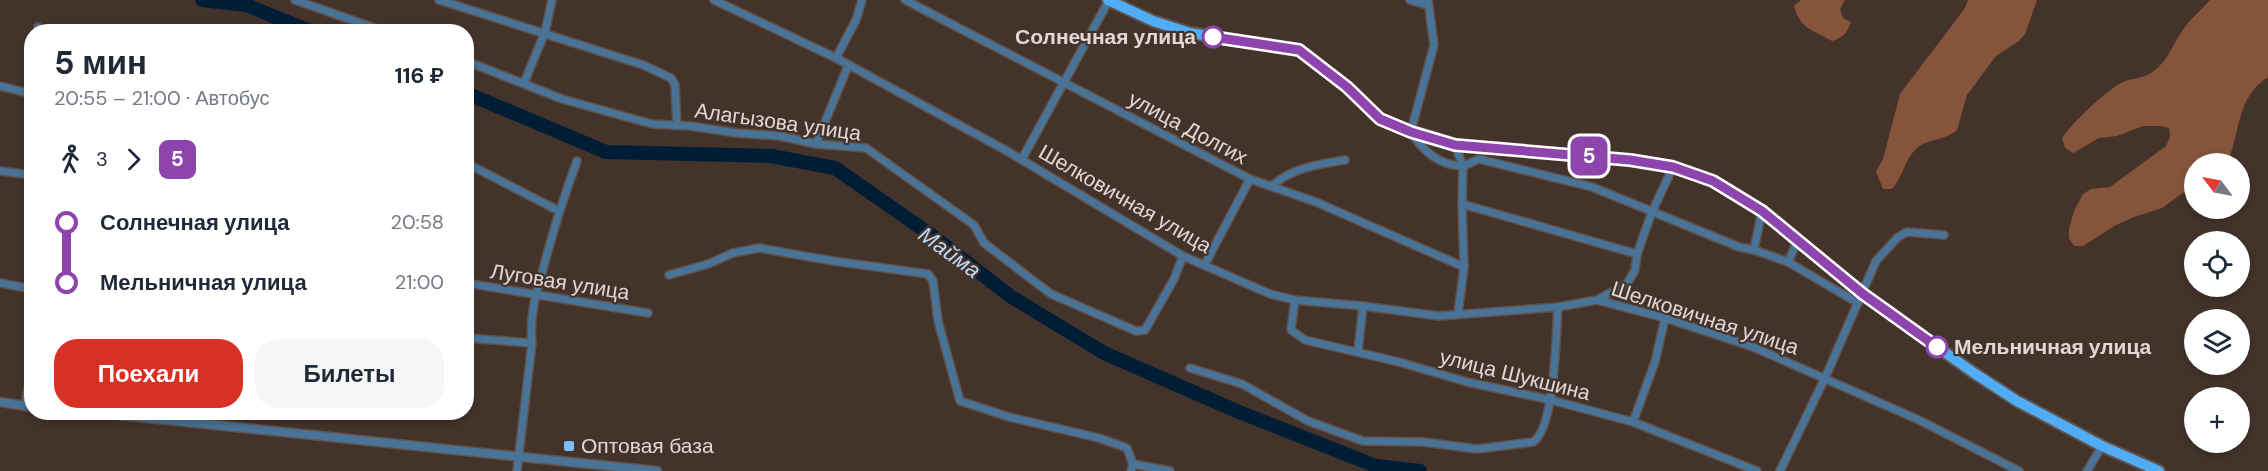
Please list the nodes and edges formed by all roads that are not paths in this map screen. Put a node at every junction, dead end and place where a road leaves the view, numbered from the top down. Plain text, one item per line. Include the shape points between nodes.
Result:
1 (295, 0) edge
2 (439, 0) edge
3 (552, 0) edge
4 (714, 0) edge
5 (862, 0) edge
6 (905, 0) edge
7 (1109, 0) edge
8 (1410, 0) edge
9 (1428, 2) edge
10 (363, 24) edge
11 (545, 32) junction
12 (836, 58) junction
13 (474, 65) edge
14 (848, 66) junction
15 (1065, 81) junction
16 (524, 83) junction
17 (0, 86) edge
18 (24, 92) edge
19 (677, 125) junction
20 (1411, 132) junction
21 (816, 144) junction
22 (1455, 145) junction
23 (1022, 159) junction
24 (1345, 160) dead end
25 (577, 161) dead end
26 (1463, 166) junction
27 (474, 167) edge
28 (1673, 167) junction
29 (0, 171) edge
30 (24, 174) edge
31 (1250, 179) junction
32 (1273, 185) junction
33 (1462, 204) junction
34 (559, 211) junction
35 (1762, 211) junction
36 (1652, 212) junction
37 (1944, 235) dead end
38 (1798, 240) junction
39 (1754, 250) junction
40 (1637, 254) junction
41 (1183, 256) junction
42 (1788, 262) junction
43 (1205, 264) junction
44 (1464, 267) junction
45 (669, 275) dead end
46 (0, 283) edge
47 (474, 284) edge
48 (24, 288) edge
49 (536, 295) junction
50 (1860, 299) junction
51 (1295, 300) junction
52 (1597, 300) junction
53 (1363, 306) junction
54 (1558, 307) junction
55 (648, 313) dead end
56 (1458, 314) junction
57 (1665, 318) junction
58 (474, 339) edge
59 (532, 343) junction
60 (1358, 351) junction
61 (1190, 368) dead end
62 (1825, 378) junction
63 (1551, 400) junction
64 (0, 402) edge
65 (24, 405) edge
66 (166, 420) edge
67 (1633, 422) junction
68 (2102, 446) junction
69 (519, 457) junction
70 (1132, 467) edge
71 (612, 469) edge
72 (517, 471) edge
73 (657, 471) edge
74 (1170, 471) edge
75 (1757, 471) edge
76 (1779, 471) edge
77 (2019, 471) edge
78 (2087, 471) edge
79 (2159, 471) edge

1 - 10 street
2 - 11 street
3 - 11 street
4 - 12 street, Шелковичная улица
5 - 12 street
6 - 15 street, улица Долгих
7 - 15 street
7 - 20 main road via 1153,21 1191,33 1299,50 1380,119
8 - 9 street
9 - 20 street via 1434,45
11 - 16 street
11 - 19 street via 671,78
12 - 14 street, Шелковичная улица
13 - 16 street, Алагызова улица
14 - 21 street
14 - 23 street, Шелковичная улица
15 - 23 street
15 - 31 street, улица Долгих
16 - 19 street, Алагызова улица via 590,107 652,124
17 - 18 street
19 - 21 street, Алагызова улица via 780,136
20 - 22 main road
20 - 26 street via 1418,144 1440,161
21 - 41 street, Алагызова улица via 866,148 974,225 984,243 1051,294 1136,331 1145,330
22 - 26 street
22 - 28 main road
23 - 41 street, Шелковичная улица
24 - 32 street via 1310,166 1282,177
25 - 34 street
26 - 33 street
26 - 36 street via 1479,159 1592,187
27 - 34 street
28 - 35 main road via 1713,181
28 - 36 street
29 - 30 street
31 - 32 street, улица Долгих
31 - 43 street
32 - 44 street, улица Долгих
33 - 40 street
33 - 44 street
34 - 49 street
35 - 38 main road
35 - 39 street
36 - 39 street via 1738,248
36 - 40 street
37 - 50 street via 1907,232 1898,237 1876,261
38 - 42 street
38 - 50 main road
39 - 42 street
40 - 52 street via 1635,270 1627,284
41 - 43 street, Шелковичная улица
42 - 50 street
43 - 51 street, Шелковичная улица via 1270,294
44 - 56 street
45 - 70 street via 759,248 928,274 933,281 938,321 960,401 1127,448
46 - 48 street
47 - 49 street, Луговая улица
49 - 55 street, Луговая улица
49 - 59 street via 530,324
50 - 62 street
50 - 68 main road via 2017,401
51 - 53 street, Шелковичная улица
51 - 60 street, улица Шукшина via 1291,330 1295,334 1305,340
52 - 54 street, Шелковичная улица
52 - 57 street, Шелковичная улица
53 - 56 street, Шелковичная улица via 1439,316
53 - 60 street
54 - 56 street, Шелковичная улица
54 - 63 street
57 - 62 street, Шелковичная улица via 1753,347
57 - 67 street via 1655,362
58 - 59 street
59 - 69 street
60 - 63 street, улица Шукшина via 1467,382
61 - 63 street via 1242,384 1308,421 1363,441 1424,442 1477,449 1533,442 1539,438
62 - 76 street
62 - 77 street, Шелковичная улица
63 - 67 street, улица Шукшина
64 - 65 street
66 - 69 street
67 - 75 street, улица Шукшина
68 - 78 street
68 - 79 main road
69 - 71 street
69 - 72 street
70 - 74 street
71 - 73 street

